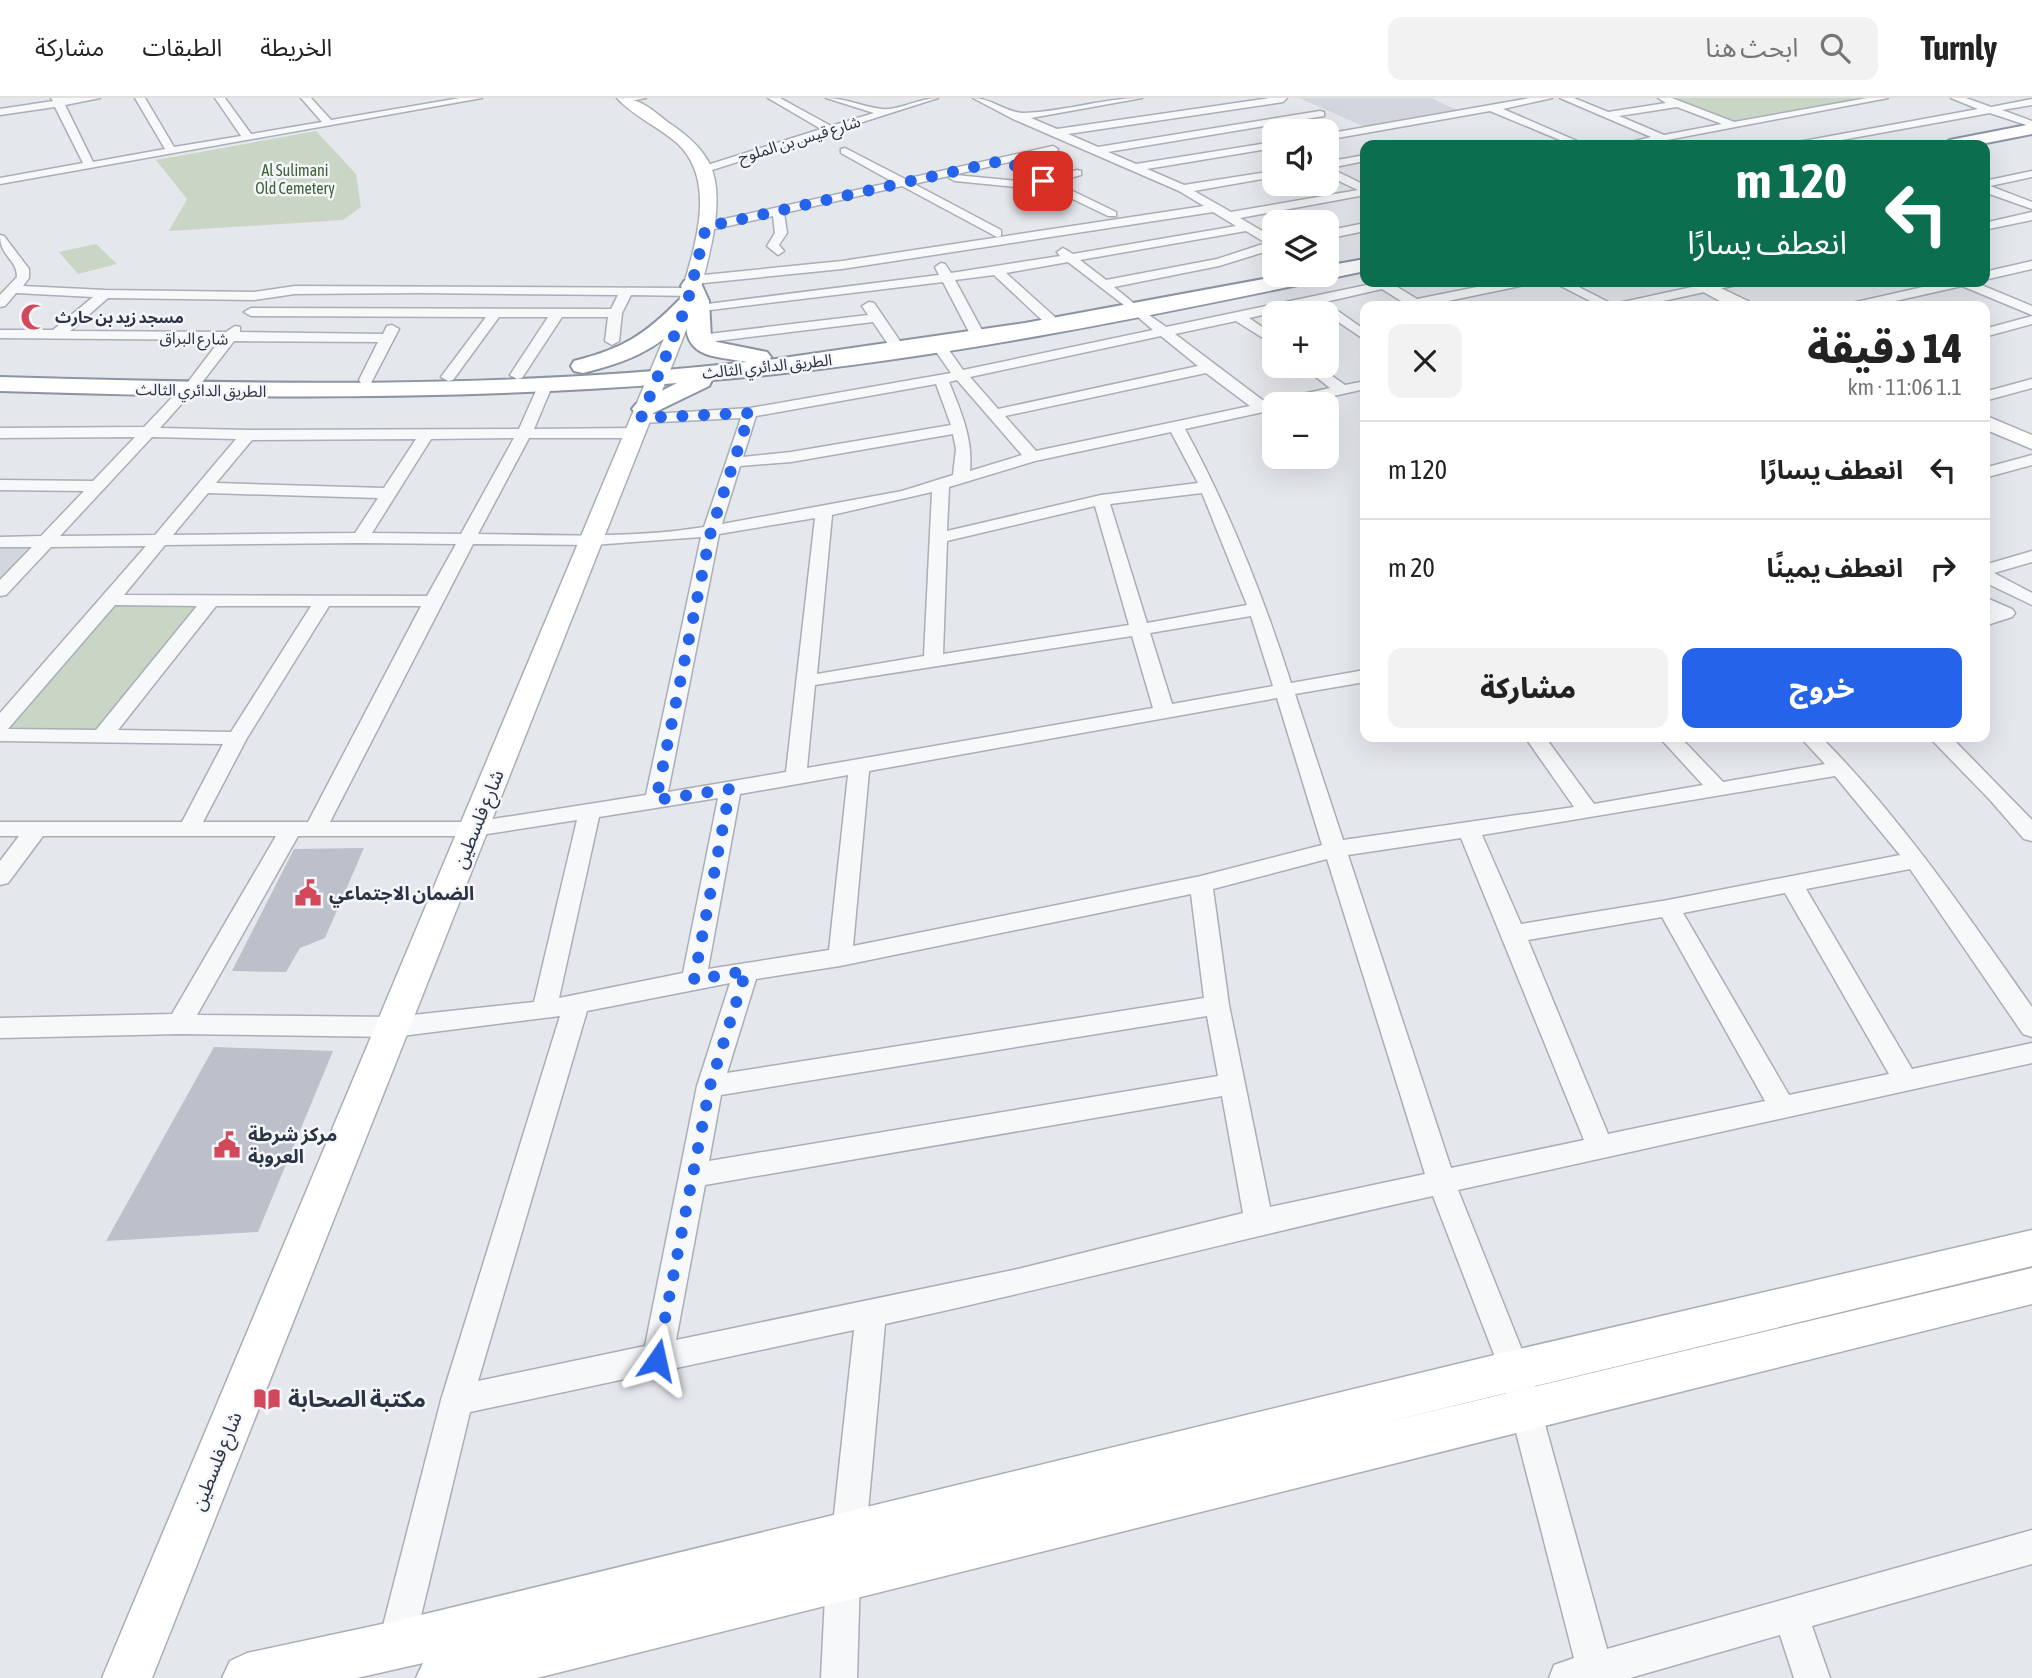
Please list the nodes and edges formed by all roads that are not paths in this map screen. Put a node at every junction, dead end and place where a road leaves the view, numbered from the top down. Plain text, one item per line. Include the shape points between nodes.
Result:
1 (95, 98) edge
2 (140, 98) edge
3 (220, 98) edge
4 (306, 98) edge
5 (388, 98) edge
6 (477, 98) edge
7 (773, 98) edge
8 (831, 98) edge
9 (933, 98) edge
10 (1000, 98) edge
11 (1137, 98) edge
12 (1282, 98) edge
13 (1547, 98) edge
14 (1565, 98) edge
15 (1663, 98) edge
16 (1883, 98) edge
17 (1956, 98) edge
18 (631, 99) edge
19 (981, 99) edge
20 (1863, 99) edge
21 (57, 101) edge
22 (796, 102) dead end
23 (1186, 102) dead end
24 (2032, 102) edge
25 (1678, 104) junction
26 (784, 105) junction
27 (1492, 108) junction
28 (1988, 109) junction
29 (1203, 110) junction
30 (401, 111) junction
31 (0, 112) edge
32 (885, 113) junction
33 (1608, 115) junction
34 (1783, 116) junction
35 (1017, 117) junction
36 (1755, 121) junction
37 (328, 123) junction
38 (1343, 123) dead end
39 (1801, 124) dead end
40 (1732, 125) junction
41 (1239, 127) junction
42 (2032, 127) edge
43 (830, 130) junction
44 (1778, 130) dead end
45 (1365, 131) junction
46 (1819, 131) dead end
47 (1054, 133) junction
48 (1789, 134) dead end
49 (1339, 135) edge
50 (2032, 135) edge
51 (1841, 137) junction
52 (248, 138) junction
53 (1663, 138) junction
54 (1262, 139) edge
55 (1385, 140) edge
56 (1569, 140) edge
57 (1655, 140) edge
58 (1805, 140) edge
59 (1830, 140) edge
60 (1850, 140) edge
61 (1973, 140) edge
62 (1990, 144) edge
63 (1262, 147) edge
64 (1053, 149) dead end
65 (171, 151) junction
66 (845, 151) dead end
67 (1094, 151) junction
68 (1360, 159) edge
69 (1005, 160) junction
70 (1339, 164) edge
71 (0, 165) edge
72 (89, 165) junction
73 (1133, 168) junction
74 (705, 169) junction
75 (1077, 173) dead end
76 (2032, 174) edge
77 (1339, 175) edge
78 (934, 176) junction
79 (1262, 176) edge
80 (5, 180) edge
81 (1043, 181) junction
82 (905, 183) junction
83 (1990, 184) edge
84 (1360, 187) edge
85 (1056, 188) junction
86 (1990, 188) edge
87 (1183, 190) junction
88 (1360, 191) edge
89 (2032, 206) edge
90 (1216, 208) junction
91 (778, 211) junction
92 (1187, 212) junction
93 (1111, 214) dead end
94 (1231, 216) junction
95 (2032, 216) edge
96 (1990, 226) edge
97 (706, 227) junction
98 (1248, 228) junction
99 (1360, 228) edge
100 (1223, 232) junction
101 (1339, 232) edge
102 (997, 233) dead end
103 (1040, 236) junction
104 (1262, 237) edge
105 (0, 239) edge
106 (959, 248) junction
107 (1262, 248) edge
108 (778, 251) dead end
109 (1255, 251) junction
110 (932, 253) junction
111 (7, 255) edge
112 (1262, 255) edge
113 (1071, 257) junction
114 (842, 265) junction
115 (2032, 265) edge
116 (1339, 266) edge
117 (1360, 266) edge
118 (1360, 266) edge
119 (1339, 270) edge
120 (997, 271) junction
121 (982, 273) junction
122 (1990, 273) edge
123 (949, 278) junction
124 (1262, 280) edge
125 (1103, 285) junction
126 (1262, 285) edge
127 (1366, 287) edge
128 (1388, 287) edge
129 (1497, 287) edge
130 (1570, 287) edge
131 (1693, 287) edge
132 (1704, 287) edge
133 (1941, 287) edge
134 (1975, 287) edge
135 (15, 289) junction
136 (420, 289) junction
137 (525, 289) junction
138 (859, 290) junction
139 (627, 291) junction
140 (105, 294) junction
141 (693, 294) junction
142 (263, 295) junction
143 (1314, 300) junction
144 (1410, 301) edge
145 (1434, 301) edge
146 (1599, 301) edge
147 (1641, 301) edge
148 (1733, 301) edge
149 (1879, 301) edge
150 (0, 303) edge
151 (1133, 308) junction
152 (2032, 310) edge
153 (251, 312) junction
154 (503, 312) junction
155 (558, 312) junction
156 (400, 313) junction
157 (615, 313) junction
158 (1238, 316) junction
159 (877, 318) junction
160 (1051, 320) junction
161 (2032, 320) edge
162 (1990, 331) edge
163 (976, 332) junction
164 (1360, 332) edge
165 (1164, 333) junction
166 (1262, 333) edge
167 (0, 334) edge
168 (55, 336) junction
169 (228, 338) junction
170 (387, 338) junction
171 (700, 340) junction
172 (612, 341) dead end
173 (895, 344) junction
174 (939, 346) junction
175 (768, 359) junction
176 (1209, 368) junction
177 (733, 370) junction
178 (660, 373) junction
179 (959, 374) junction
180 (0, 377) edge
181 (448, 377) junction
182 (1326, 378) edge
183 (543, 379) junction
184 (941, 379) junction
185 (366, 380) junction
186 (2032, 383) edge
187 (0, 384) edge
188 (190, 386) junction
189 (1360, 386) edge
190 (1342, 390) junction
191 (1333, 392) edge
192 (1990, 395) edge
193 (1262, 400) edge
194 (1262, 408) edge
195 (750, 413) junction
196 (995, 414) junction
197 (642, 418) junction
198 (1990, 424) edge
199 (1177, 428) junction
200 (960, 429) junction
201 (148, 432) junction
202 (0, 433) edge
203 (427, 433) junction
204 (524, 434) junction
205 (248, 435) junction
206 (2032, 443) edge
207 (1032, 457) junction
208 (2032, 460) edge
209 (734, 462) junction
210 (1990, 471) edge
211 (961, 478) junction
212 (941, 484) junction
213 (0, 485) edge
214 (97, 486) junction
215 (1208, 487) junction
216 (204, 488) junction
217 (388, 493) junction
218 (1101, 500) junction
219 (824, 512) junction
220 (711, 531) junction
221 (360, 538) junction
222 (468, 538) junction
223 (938, 538) junction
224 (162, 539) junction
225 (593, 540) junction
226 (0, 542) edge
227 (44, 542) junction
228 (2032, 556) edge
229 (1990, 571) edge
230 (1990, 576) edge
231 (0, 591) edge
232 (110, 600) junction
233 (2032, 600) edge
234 (210, 601) junction
235 (323, 601) junction
236 (433, 601) junction
237 (1990, 605) edge
238 (2032, 608) edge
239 (1258, 609) junction
240 (2006, 613) junction
241 (1990, 619) edge
242 (1141, 631) junction
243 (933, 659) junction
244 (1360, 677) edge
245 (807, 681) junction
246 (1284, 690) junction
247 (1164, 711) junction
248 (0, 725) edge
249 (0, 735) edge
250 (103, 735) junction
251 (237, 738) junction
252 (1539, 742) edge
253 (1673, 742) edge
254 (1815, 742) edge
255 (1944, 742) edge
256 (859, 767) junction
257 (1842, 768) junction
258 (796, 777) junction
259 (730, 789) junction
260 (1719, 790) junction
261 (656, 800) junction
262 (590, 809) junction
263 (1588, 812) junction
264 (189, 828) junction
265 (474, 828) junction
266 (0, 829) edge
267 (304, 829) junction
268 (36, 830) junction
269 (1469, 831) junction
270 (2032, 834) edge
271 (1336, 849) junction
272 (1916, 860) junction
273 (0, 877) edge
274 (1201, 884) junction
275 (1791, 884) junction
276 (1668, 908) junction
277 (1514, 933) junction
278 (840, 957) junction
279 (746, 971) junction
280 (694, 980) junction
281 (576, 1005) junction
282 (1217, 1005) junction
283 (544, 1010) junction
284 (179, 1024) junction
285 (394, 1027) junction
286 (2032, 1027) edge
287 (0, 1028) edge
288 (2032, 1053) edge
289 (1906, 1081) junction
290 (1231, 1084) junction
291 (710, 1086) junction
292 (1783, 1109) junction
293 (1601, 1149) junction
294 (693, 1175) junction
295 (1442, 1184) junction
296 (1259, 1222) junction
297 (2032, 1248) edge
298 (2032, 1286) edge
299 (871, 1314) junction
300 (657, 1360) junction
301 (1520, 1390) junction
302 (457, 1401) junction
303 (849, 1533) junction
304 (2032, 1547) edge
305 (842, 1576) junction
306 (1790, 1613) junction
307 (396, 1645) junction
308 (1587, 1676) edge
309 (127, 1678) edge
310 (247, 1678) edge
311 (441, 1678) edge
312 (839, 1678) edge
313 (1812, 1678) edge

1 - 21 street
2 - 65 street
3 - 52 street
4 - 37 street
5 - 30 street
6 - 30 street
7 - 26 street
8 - 32 street
9 - 32 street, شارع قيس بن الملوح
10 - 19 street
11 - 35 street
12 - 29 street
12 - 41 street via 1326,116
13 - 27 street
14 - 33 street
15 - 25 street
16 - 20 street
17 - 28 street
18 - 74 street via 678,137
19 - 35 street
20 - 34 street
21 - 31 street
21 - 72 street
22 - 26 street
23 - 29 street
24 - 28 street
25 - 33 street
25 - 40 street
26 - 43 street
27 - 45 street
27 - 56 street
28 - 42 street
28 - 51 street
29 - 41 street
29 - 47 street
30 - 37 street
32 - 43 street, شارع قيس بن الملوح
33 - 53 street
34 - 36 street
34 - 39 street
35 - 47 street
36 - 40 street
36 - 44 street
37 - 52 street
38 - 45 street
40 - 53 street
41 - 54 street
41 - 67 street
42 - 61 highway
43 - 74 street, شارع قيس بن الملوح
45 - 49 street
45 - 55 street
46 - 51 street
47 - 67 street
48 - 58 street
50 - 62 highway
51 - 59 street
51 - 60 street
52 - 65 street
53 - 57 street
63 - 73 street
64 - 69 street
65 - 72 street
66 - 82 street
67 - 73 street
68 - 70 street
69 - 78 street
69 - 81 street
71 - 80 street
72 - 80 street
73 - 87 street
74 - 97 street, شارع فلسطين
75 - 81 street
76 - 83 street
77 - 84 street
78 - 82 street
78 - 85 street
79 - 87 street
81 - 85 street
82 - 91 street
82 - 102 street
85 - 93 street
86 - 89 street
87 - 90 street
88 - 94 street
90 - 92 street
90 - 94 street
91 - 97 street
91 - 108 street via 780,233 773,246
92 - 100 street
92 - 103 street
94 - 98 street
95 - 96 street
97 - 141 street, شارع فلسطين
98 - 100 street
98 - 104 street
99 - 101 street
100 - 109 street
100 - 113 street
103 - 106 street
103 - 113 street
105 - 111 street
106 - 110 street
106 - 121 street
107 - 109 street
109 - 112 street
109 - 125 street
110 - 114 street
110 - 123 street
111 - 135 street via 23,269
113 - 120 street
113 - 125 street
114 - 138 street
114 - 141 street
115 - 122 street
116 - 117 highway
118 - 119 highway
120 - 121 street
120 - 160 street
121 - 123 street
123 - 138 street
123 - 163 street
124 - 151 highway, الطريق الدائري الثالث
125 - 151 street
126 - 151 highway, الطريق الدائري الثالث
127 - 143 street
128 - 144 street
129 - 145 street
130 - 146 street
131 - 147 street
132 - 148 street
133 - 149 street
134 - 152 street
135 - 140 street
135 - 150 street
136 - 137 street
136 - 142 street via 295,290
136 - 156 street
137 - 139 street
137 - 154 street
138 - 141 street
138 - 159 street
139 - 141 street
139 - 157 street
140 - 142 street
140 - 168 street
141 - 171 highway
141 - 178 street, شارع فلسطين
141 - 183 highway via 659,334 636,350
142 - 153 street
143 - 158 street
143 - 164 street
151 - 160 highway, الطريق الدائري الثالث
151 - 165 street
151 - 174 highway, الطريق الدائري الثالث
153 - 156 street
153 - 169 street
154 - 155 street
154 - 156 street
154 - 181 street
155 - 157 street
155 - 183 street
156 - 170 street
157 - 172 street
158 - 165 street
158 - 166 street
159 - 171 street
159 - 173 street
160 - 163 highway, الطريق الدائري الثالث
161 - 162 street
163 - 173 highway, الطريق الدائري الثالث
165 - 176 street
165 - 179 street
167 - 168 street, شارع البراق
168 - 169 street, شارع البراق
169 - 170 street, شارع البراق
169 - 188 street
170 - 185 street
171 - 175 highway via 710,348
173 - 175 highway, الطريق الدائري الثالث
174 - 177 highway, الطريق الدائري الثالث
174 - 179 street
175 - 178 highway, الطريق الدائري الثالث
176 - 193 street
176 - 196 street
177 - 178 highway, الطريق الدائري الثالث
177 - 197 highway via 696,382
178 - 183 highway, الطريق الدائري الثالث
178 - 197 street, شارع فلسطين
179 - 184 street
179 - 196 street
180 - 188 highway, الطريق الدائري الثالث
181 - 183 highway, الطريق الدائري الثالث
181 - 185 highway, الطريق الدائري الثالث
182 - 190 street
183 - 188 highway, الطريق الدائري الثالث via 298,391
183 - 197 highway via 621,397
183 - 204 street
184 - 195 street
184 - 200 street
185 - 188 highway, الطريق الدائري الثالث
186 - 192 street
187 - 188 highway, الطريق الدائري الثالث
188 - 201 street
189 - 190 street
190 - 191 street
194 - 199 street
195 - 197 street
195 - 209 street
196 - 207 street
197 - 204 street
197 - 225 street, شارع فلسطين
198 - 206 street
199 - 207 street
199 - 215 street
200 - 209 street via 910,434 772,462
200 - 211 street via 964,449
201 - 202 street
201 - 205 street
201 - 214 street
203 - 204 street
203 - 205 street
203 - 217 street
204 - 222 street
205 - 216 street
207 - 211 street
208 - 210 street
209 - 220 street
211 - 212 street
212 - 219 street
212 - 223 street
213 - 214 street
214 - 227 street
215 - 218 street
215 - 239 street
216 - 217 street
216 - 224 street
217 - 221 street
218 - 223 street
218 - 242 street
219 - 220 street
219 - 245 street
220 - 225 street
220 - 261 street
221 - 222 street
221 - 224 street
222 - 225 street
222 - 236 street
223 - 243 street
224 - 227 street
224 - 232 street
225 - 265 street, شارع فلسطين
226 - 227 street
227 - 231 street
228 - 229 street
230 - 233 street
232 - 234 street
232 - 248 street
234 - 235 street
234 - 250 street
235 - 236 street
235 - 251 street
236 - 267 street
237 - 240 street
238 - 240 street
239 - 242 street
239 - 246 street
240 - 241 street
242 - 243 street
242 - 247 street
243 - 245 street
244 - 246 street
245 - 258 street
246 - 247 street
246 - 271 street
247 - 256 street
249 - 250 street
250 - 251 street
251 - 264 street
252 - 263 street
253 - 260 street
254 - 257 street
255 - 270 street
256 - 258 street
256 - 278 street
257 - 260 street
257 - 272 street
258 - 259 street
259 - 261 street
259 - 280 street
260 - 263 street
261 - 262 street
262 - 265 street
262 - 283 street
263 - 269 street
264 - 267 street
264 - 268 street
265 - 267 street
265 - 285 street, شارع فلسطين
266 - 268 street
267 - 284 street
268 - 273 street
269 - 271 street
269 - 277 street
271 - 274 street
271 - 295 street
272 - 275 street
272 - 286 street
274 - 278 street
274 - 282 street
275 - 276 street
275 - 289 street
276 - 277 street
276 - 292 street
277 - 293 street
278 - 279 street
279 - 280 street
279 - 291 street
280 - 281 street
281 - 283 street
281 - 302 street
282 - 290 street
282 - 291 street
283 - 285 street
284 - 285 street
284 - 287 street
285 - 309 street, شارع فلسطين
288 - 289 street
289 - 292 street
290 - 294 street
290 - 296 street
291 - 294 street
292 - 293 street
293 - 295 street
294 - 300 street
295 - 296 street
295 - 301 street
296 - 299 street
297 - 301 street
298 - 301 street
299 - 300 street
299 - 303 street
300 - 302 street
301 - 303 street
301 - 305 street
301 - 308 street
302 - 307 street
303 - 307 street
304 - 306 street
305 - 311 street
305 - 312 street
306 - 308 street
306 - 313 street
307 - 310 street

